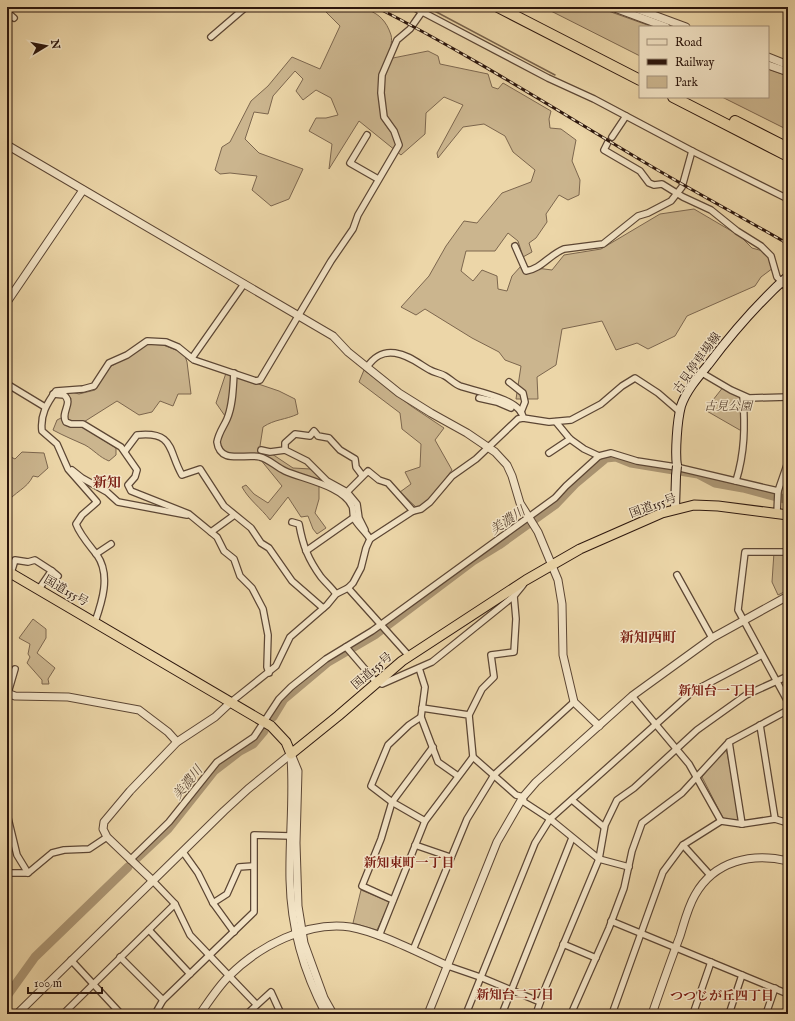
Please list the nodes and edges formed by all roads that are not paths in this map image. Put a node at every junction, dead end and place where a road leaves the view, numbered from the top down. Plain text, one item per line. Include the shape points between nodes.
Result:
1 (246, 7) edge
2 (413, 7) edge
3 (498, 7) edge
4 (513, 7) edge
5 (612, 7) edge
6 (632, 7) edge
7 (422, 12) junction
8 (663, 26) edge
9 (683, 26) edge
10 (211, 36) dead end
11 (769, 58) edge
12 (769, 65) edge
13 (788, 65) edge
14 (639, 72) edge
15 (788, 72) edge
16 (639, 79) edge
17 (675, 98) edge
18 (689, 98) edge
19 (626, 116) junction
20 (367, 135) dead end
21 (612, 137) dead end
22 (608, 142) dead end
23 (7, 144) edge
24 (788, 148) edge
25 (692, 151) junction
26 (788, 156) edge
27 (378, 179) junction
28 (83, 190) junction
29 (677, 194) junction
30 (788, 199) edge
31 (515, 246) dead end
32 (785, 279) edge
33 (244, 284) junction
34 (788, 289) edge
35 (7, 302) edge
36 (299, 316) junction
37 (192, 358) junction
38 (366, 367) junction
39 (234, 373) junction
40 (702, 373) junction
41 (509, 382) dead end
42 (7, 384) edge
43 (53, 394) junction
44 (743, 396) junction
45 (788, 397) edge
46 (479, 398) dead end
47 (44, 407) junction
48 (521, 412) junction
49 (680, 412) junction
50 (521, 418) junction
51 (556, 422) junction
52 (570, 439) junction
53 (487, 447) junction
54 (261, 450) dead end
55 (285, 450) junction
56 (125, 451) junction
57 (549, 453) dead end
58 (599, 456) junction
59 (788, 462) edge
60 (67, 466) junction
61 (676, 466) junction
62 (362, 475) junction
63 (736, 481) junction
64 (347, 492) junction
65 (778, 492) junction
66 (675, 509) junction
67 (413, 511) junction
68 (777, 513) junction
69 (189, 514) junction
70 (788, 515) edge
71 (233, 516) junction
72 (354, 518) junction
73 (529, 518) junction
74 (292, 522) dead end
75 (365, 531) junction
76 (211, 532) junction
77 (370, 539) junction
78 (111, 544) dead end
79 (306, 551) junction
80 (788, 552) edge
81 (96, 554) junction
82 (552, 565) junction
83 (9, 572) edge
84 (52, 572) junction
85 (677, 575) dead end
86 (58, 576) dead end
87 (526, 580) junction
88 (348, 588) junction
89 (39, 589) junction
90 (336, 594) junction
91 (514, 596) junction
92 (788, 596) edge
93 (323, 608) junction
94 (744, 620) junction
95 (95, 622) junction
96 (381, 624) junction
97 (712, 638) junction
98 (346, 646) junction
99 (762, 655) junction
100 (409, 656) junction
101 (419, 668) junction
102 (16, 669) dead end
103 (269, 673) junction
104 (788, 676) edge
105 (377, 681) junction
106 (777, 682) junction
107 (7, 693) edge
108 (632, 696) junction
109 (231, 702) junction
110 (574, 702) junction
111 (788, 702) edge
112 (422, 708) junction
113 (788, 710) edge
114 (469, 715) junction
115 (421, 717) junction
116 (264, 722) junction
117 (656, 723) junction
118 (760, 725) junction
119 (599, 726) junction
120 (176, 742) junction
121 (729, 742) junction
122 (432, 747) junction
123 (676, 749) junction
124 (291, 754) junction
125 (473, 757) junction
126 (494, 775) junction
127 (458, 776) junction
128 (697, 777) junction
129 (523, 797) junction
130 (572, 800) junction
131 (392, 802) junction
132 (7, 814) edge
133 (550, 819) junction
134 (775, 819) junction
135 (721, 821) junction
136 (425, 822) junction
137 (788, 823) edge
138 (742, 824) junction
139 (604, 827) junction
140 (291, 836) junction
141 (107, 837) junction
142 (572, 838) junction
143 (415, 845) junction
144 (683, 845) junction
145 (182, 852) junction
146 (450, 857) junction
147 (599, 859) junction
148 (130, 860) junction
149 (788, 861) edge
150 (254, 866) junction
151 (629, 867) junction
152 (7, 873) edge
153 (28, 873) junction
154 (710, 875) junction
155 (153, 881) junction
156 (393, 900) junction
157 (175, 904) junction
158 (213, 904) junction
159 (611, 921) junction
160 (149, 930) junction
161 (234, 932) junction
162 (641, 932) junction
163 (299, 933) junction
164 (378, 936) junction
165 (563, 944) junction
166 (676, 946) junction
167 (413, 950) junction
168 (209, 954) junction
169 (120, 957) junction
170 (596, 958) junction
171 (71, 960) junction
172 (711, 962) junction
173 (448, 966) junction
174 (190, 974) junction
175 (742, 975) junction
176 (230, 976) junction
177 (480, 977) junction
178 (93, 984) junction
179 (775, 988) junction
180 (510, 990) junction
181 (788, 994) edge
182 (163, 1000) junction
183 (540, 1002) junction
184 (256, 1004) junction
185 (66, 1013) edge
186 (17, 1014) edge
187 (121, 1014) edge
188 (155, 1014) edge
189 (200, 1014) edge
190 (247, 1014) edge
191 (281, 1014) edge
192 (326, 1014) edge
193 (333, 1014) edge
194 (428, 1014) edge
195 (466, 1014) edge
196 (502, 1014) edge
197 (536, 1014) edge
198 (571, 1014) edge
199 (612, 1014) edge
200 (652, 1014) edge
201 (693, 1014) edge
202 (729, 1014) edge
203 (766, 1014) edge

1 - 10 street
2 - 7 street
3 - 16 highway
4 - 14 highway
5 - 8 street
6 - 9 street
7 - 19 street
7 - 27 street via 410,29 397,40 382,74 384,117 394,131 399,145
11 - 13 street
12 - 15 street
17 - 26 highway
18 - 24 highway
19 - 21 street
19 - 25 street
20 - 27 street via 350,163
22 - 29 street via 604,150 640,171 649,183 662,184
23 - 28 street
25 - 29 street via 685,178
25 - 30 street
27 - 36 street via 353,229
28 - 33 street
28 - 35 street
29 - 31 street via 667,204 635,217 603,244 558,251 535,269 526,271
29 - 32 street via 711,210 760,246 771,256 777,277
32 - 34 street
32 - 40 main road, 古見停車場線 via 755,307
33 - 36 street
33 - 37 street
36 - 38 street via 333,336
36 - 39 street via 260,380 256,381
37 - 39 street
37 - 43 street via 166,342 147,341 109,364 94,386 61,389
38 - 48 street via 382,354 400,354 410,357 433,372 443,374 460,386 504,400
38 - 53 street via 414,404
39 - 72 street via 232,404 217,442 222,454 228,457 260,457 284,470 314,480 347,499 352,506
40 - 44 street
40 - 49 main road, 古見停車場線 via 688,392
41 - 48 street via 523,393 525,402
42 - 47 street
43 - 47 street
43 - 56 street via 64,395 68,399 64,415 66,422 82,424
44 - 45 street
44 - 63 street via 745,434
46 - 50 street via 509,407
47 - 60 street via 42,431 57,444
48 - 50 street
49 - 51 street via 635,378 601,404 570,420
49 - 61 main road, 古見停車場線
50 - 51 street
50 - 53 street
51 - 52 street
52 - 57 street
52 - 58 street
53 - 67 street via 476,460 452,476 430,502
53 - 73 street via 507,465 520,504
54 - 55 street
55 - 62 street via 285,443 295,434 310,436 314,431 318,436 329,438 340,450 355,458 356,467
55 - 64 street via 307,461 327,481
56 - 69 street via 137,470 128,485 131,491
56 - 71 street via 137,435 161,438 173,451 182,474 200,469 220,501
58 - 61 street via 615,453 637,461
58 - 73 street via 555,498
59 - 65 street
60 - 69 street via 118,502 185,516
60 - 81 street via 97,502 76,524
61 - 63 street
61 - 66 main road, 古見停車場線, bridge
62 - 64 street
62 - 67 street via 368,471 379,480 388,483
63 - 65 street
64 - 75 street via 357,504 359,518
65 - 68 street
66 - 68 highway, 国道155号 via 702,504
66 - 82 highway, 国道155号 via 580,549
67 - 77 street
68 - 70 highway, 国道155号
69 - 76 street
71 - 76 street
71 - 93 street via 251,528 292,581
72 - 75 street
72 - 79 street
73 - 82 street
73 - 96 street
74 - 79 street via 300,524
75 - 77 street
76 - 103 street via 217,537 224,551 234,559 240,576 252,588 263,609 268,635
77 - 88 street via 358,575
78 - 81 street
79 - 90 street via 321,576
80 - 94 street via 745,552 738,610
81 - 95 street via 104,585 103,600
82 - 87 highway, 国道155号
82 - 110 street via 558,580 562,604 565,670 572,687
83 - 84 street via 15,560 35,560
83 - 89 highway, 国道155号
84 - 86 street
84 - 89 street
85 - 97 street
87 - 91 street
87 - 100 highway, 国道155号
88 - 90 street
88 - 96 street
89 - 95 highway, 国道155号
90 - 93 street
91 - 101 street via 439,656
91 - 114 street via 514,652 491,655 494,677 482,689
92 - 94 street
93 - 103 street via 290,637 280,661
94 - 97 street
94 - 99 street
95 - 109 highway, 国道155号
96 - 98 street
96 - 100 street
97 - 108 street
98 - 105 street
98 - 116 street via 291,687
99 - 106 street
99 - 117 street via 692,692
100 - 105 highway, 国道155号
101 - 105 street via 382,684
101 - 112 street via 425,687
102 - 107 street
103 - 109 street
104 - 106 street
105 - 124 highway, 国道155号
106 - 111 street
106 - 123 street via 746,695 697,730
107 - 120 street via 23,697 78,698 140,710 168,732
108 - 117 street
108 - 119 street
109 - 116 highway, 国道155号
109 - 120 street via 215,717
110 - 119 street
110 - 126 street
112 - 114 street
112 - 115 street
113 - 118 street
114 - 125 street
115 - 122 street
115 - 131 street via 388,746 371,786
116 - 124 highway, 国道155号 via 281,735
116 - 148 street via 254,737 214,766 169,822
117 - 123 street
117 - 130 street
118 - 121 street
118 - 134 street
119 - 129 street via 536,782
120 - 141 street via 104,822 103,830
121 - 128 street
121 - 138 street
122 - 127 street via 438,762
122 - 131 street
123 - 128 street
123 - 139 street via 634,788 617,800
124 - 140 street
124 - 145 street via 248,789
124 - 163 street via 298,771 296,891
125 - 126 street
125 - 127 street
126 - 129 street via 516,795
126 - 146 street via 466,819
127 - 136 street
128 - 135 street
128 - 151 street via 671,802 642,823
129 - 133 street via 524,802
129 - 173 street via 497,842
130 - 133 street
130 - 139 street
131 - 136 street
131 - 156 street via 381,839 362,886
132 - 153 street via 17,855
133 - 142 street
133 - 177 street via 535,844
134 - 137 street
134 - 138 street
135 - 138 street
135 - 144 street
136 - 143 street
139 - 147 street
140 - 150 street via 254,835
140 - 163 street via 290,886
141 - 148 street
141 - 153 street via 89,849 52,853
142 - 147 street
142 - 180 street
143 - 146 street
143 - 156 street
144 - 154 street
144 - 162 street via 663,872
145 - 155 street
145 - 158 street via 198,873
146 - 167 street
147 - 151 street
147 - 165 street
148 - 155 street
149 - 154 street via 773,858 742,859 727,864
150 - 158 street via 239,866 227,894
150 - 161 street via 254,909
151 - 159 street
152 - 153 street
154 - 166 street via 695,896
155 - 157 street
155 - 171 street
156 - 164 street
157 - 160 street
157 - 168 street via 190,935
158 - 161 street
159 - 162 street
159 - 170 street
160 - 169 street
160 - 174 street
161 - 168 street
162 - 166 street
162 - 199 street
163 - 164 street via 342,927
163 - 176 street via 255,955
163 - 192 street via 307,974
163 - 193 street via 324,998
164 - 167 street
165 - 170 street
165 - 183 street
166 - 172 street
166 - 200 street
167 - 173 street
168 - 174 street
168 - 176 street
169 - 178 street
169 - 182 street
170 - 198 street
171 - 178 street
171 - 186 street
172 - 175 street
172 - 201 street
173 - 177 street
173 - 194 street
174 - 182 street
175 - 179 street
175 - 202 street
176 - 184 street
176 - 189 street
177 - 180 street
177 - 195 street
178 - 185 street
178 - 187 street
179 - 181 street
179 - 203 street
180 - 183 street
180 - 196 street
182 - 188 street
183 - 197 street
184 - 190 street
184 - 191 street via 271,992

